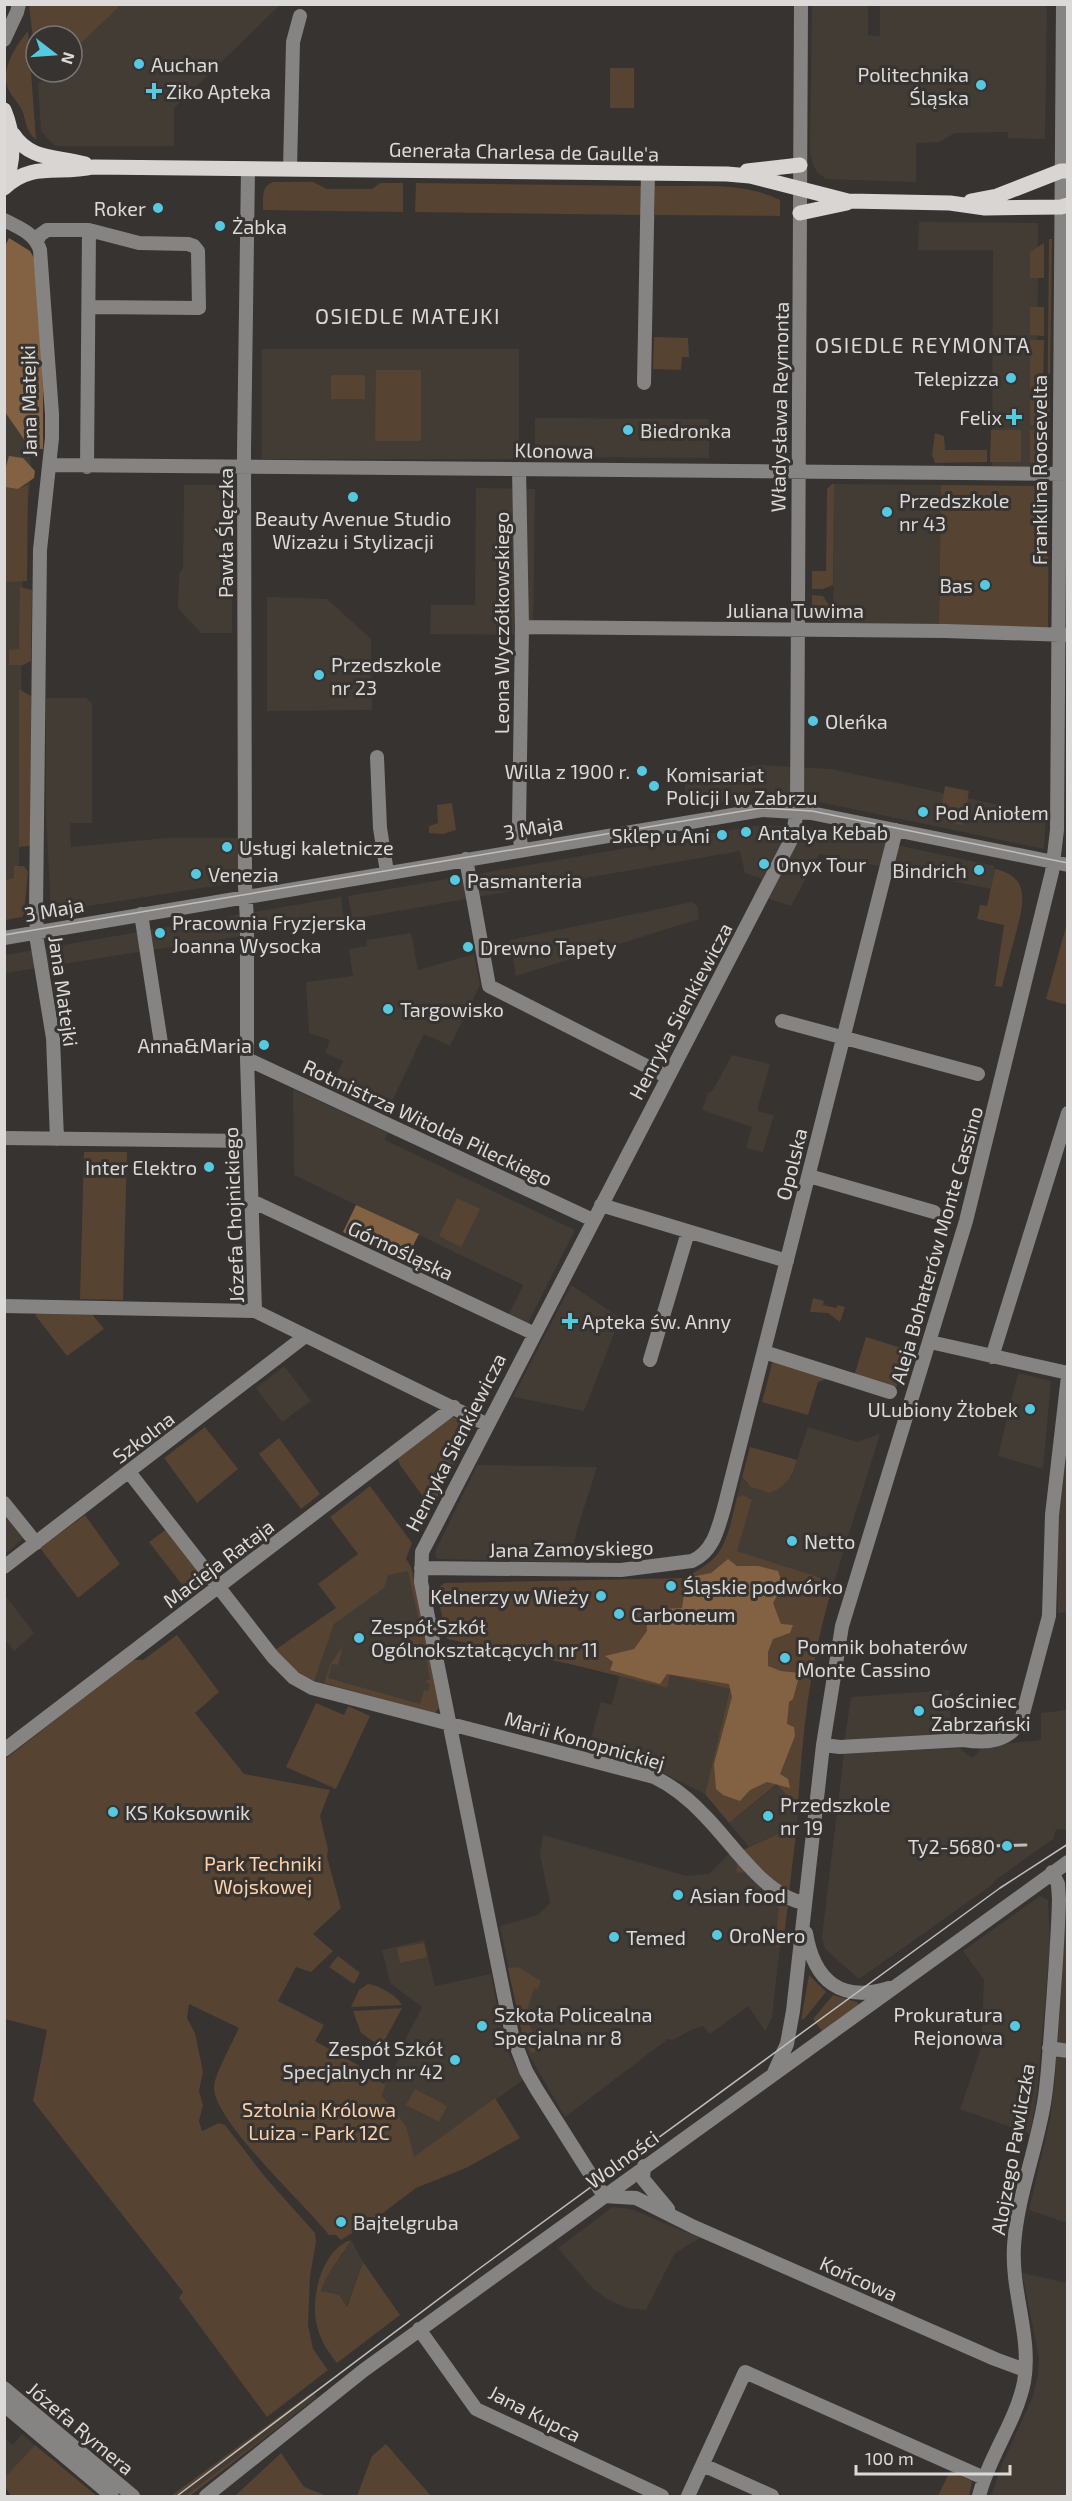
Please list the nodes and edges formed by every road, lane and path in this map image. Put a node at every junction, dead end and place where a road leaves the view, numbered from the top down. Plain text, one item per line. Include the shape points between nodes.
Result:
1 (14, 4) edge
2 (18, 4) edge
3 (801, 4) edge
4 (1063, 4) edge
5 (300, 16) dead end
6 (4, 22) edge
7 (4, 40) edge
8 (4, 110) edge
9 (13, 134) junction
10 (800, 165) junction
11 (93, 167) junction
12 (248, 169) junction
13 (290, 170) junction
14 (1064, 171) edge
15 (648, 173) junction
16 (727, 174) junction
17 (4, 187) edge
18 (800, 189) junction
19 (856, 202) junction
20 (950, 203) junction
21 (1064, 206) edge
22 (800, 213) junction
23 (4, 220) edge
24 (89, 230) junction
25 (37, 241) junction
26 (90, 307) junction
27 (1064, 317) edge
28 (644, 383) dead end
29 (49, 465) junction
30 (87, 467) junction
31 (244, 468) junction
32 (519, 470) junction
33 (798, 472) junction
34 (1063, 474) edge
35 (522, 627) junction
36 (796, 630) junction
37 (1063, 634) edge
38 (1063, 719) edge
39 (377, 757) dead end
40 (797, 811) junction
41 (896, 830) junction
42 (521, 849) junction
43 (466, 859) junction
44 (1061, 864) edge
45 (387, 872) junction
46 (245, 896) junction
47 (141, 914) junction
48 (36, 932) junction
49 (4, 938) edge
50 (782, 1021) dead end
51 (844, 1037) junction
52 (161, 1043) dead end
53 (247, 1059) junction
54 (978, 1074) dead end
55 (668, 1077) junction
56 (1068, 1113) edge
57 (4, 1138) edge
58 (57, 1139) junction
59 (249, 1141) junction
60 (808, 1176) junction
61 (252, 1201) junction
62 (601, 1205) junction
63 (934, 1212) dead end
64 (593, 1220) junction
65 (688, 1232) junction
66 (787, 1261) junction
67 (4, 1306) edge
68 (255, 1311) junction
69 (533, 1334) junction
70 (304, 1337) junction
71 (930, 1342) junction
72 (764, 1352) junction
73 (992, 1357) junction
74 (650, 1360) dead end
75 (1068, 1374) edge
76 (890, 1392) dead end
77 (454, 1407) junction
78 (486, 1424) junction
79 (129, 1472) junction
80 (4, 1503) edge
81 (724, 1508) joint
82 (36, 1543) junction
83 (4, 1567) edge
84 (421, 1568) junction
85 (219, 1587) junction
86 (451, 1723) junction
87 (823, 1745) junction
88 (4, 1750) edge
89 (1068, 1862) edge
90 (1052, 1872) junction
91 (805, 1903) junction
92 (804, 1919) junction
93 (902, 1982) junction
94 (791, 2022) junction
95 (812, 2047) junction
96 (1049, 2048) junction
97 (1068, 2051) edge
98 (773, 2075) junction
99 (644, 2166) junction
100 (604, 2196) junction
101 (678, 2219) junction
102 (419, 2330) junction
103 (1025, 2370) junction
104 (4, 2388) edge
105 (4, 2405) edge
106 (703, 2465) junction
107 (984, 2478) junction
108 (112, 2496) edge
109 (133, 2496) edge
110 (206, 2496) edge
111 (662, 2496) edge
112 (688, 2496) edge
113 (772, 2496) edge
114 (979, 2496) edge

1 - 6 street
2 - 7 street
3 - 10 street, Władysława Reymonta
4 - 14 street, Franklina Roosevelta
5 - 13 street via 293,42
8 - 9 main road
9 - 11 main road, Generała Charlesa de Gaulle'a via 34,154
9 - 17 main road via 12,163
10 - 16 main road
10 - 18 street, Władysława Reymonta
11 - 12 main road, Generała Charlesa de Gaulle'a
11 - 17 main road, Generała Charlesa de Gaulle'a via 25,173
12 - 13 main road, Generała Charlesa de Gaulle'a
12 - 31 street, Pawła Ślęczka
13 - 15 main road, Generała Charlesa de Gaulle'a
14 - 20 main road, Generała Charlesa de Gaulle'a via 997,196
14 - 21 street, Franklina Roosevelta
15 - 16 main road, Generała Charlesa de Gaulle'a
15 - 28 street
16 - 18 main road, Generała Charlesa de Gaulle'a
18 - 19 main road, Generała Charlesa de Gaulle'a
18 - 22 street, Władysława Reymonta
19 - 20 main road, Generała Charlesa de Gaulle'a
19 - 22 main road
20 - 21 main road, Generała Charlesa de Gaulle'a via 985,208
21 - 27 street, Franklina Roosevelta
22 - 33 street, Władysława Reymonta
23 - 25 street
24 - 25 street via 46,230
24 - 26 street
24 - 26 street via 139,243 194,246 200,260 200,308
25 - 29 street, Jana Matejki via 52,414
26 - 30 street
27 - 34 street, Franklina Roosevelta
29 - 30 street, Klonowa
29 - 48 street, Jana Matejki via 40,550
30 - 31 street, Klonowa
31 - 32 street, Klonowa
31 - 46 street, Pawła Ślęczka
32 - 33 street, Klonowa
32 - 35 street, Leona Wyczółkowskiego
33 - 34 street, Klonowa
33 - 36 street, Władysława Reymonta
34 - 37 street, Franklina Roosevelta
35 - 36 street, Juliana Tuwima
35 - 42 street, Leona Wyczółkowskiego
36 - 37 street, Juliana Tuwima
36 - 40 street, Władysława Reymonta
37 - 38 street, Franklina Roosevelta
38 - 44 street, Franklina Roosevelta via 1057,830
39 - 45 street via 380,828
40 - 41 street, 3 Maja
40 - 42 street, 3 Maja via 728,815
40 - 55 street, Henryka Sienkiewicza via 792,838
41 - 44 street, 3 Maja
41 - 51 street, Opolska
42 - 43 street, 3 Maja
43 - 45 street, 3 Maja
43 - 55 street via 489,986
44 - 71 street, Aleja Bohaterów Monte Cassino
45 - 46 street, 3 Maja
46 - 47 street, 3 Maja
46 - 53 street, Józefa Chojnickiego
47 - 48 street, 3 Maja
47 - 52 street
48 - 49 street, 3 Maja
48 - 58 street, Jana Matejki via 53,1038
50 - 51 street
51 - 54 street
51 - 60 street, Opolska
53 - 59 street, Józefa Chojnickiego
53 - 64 street, Rotmistrza Witolda Pileckiego
55 - 62 street, Henryka Sienkiewicza
56 - 73 street
57 - 58 street
58 - 59 street
59 - 61 street, Józefa Chojnickiego
60 - 63 street
60 - 66 street, Opolska
61 - 68 street, Józefa Chojnickiego
61 - 69 street, Górnośląska
62 - 64 street, Henryka Sienkiewicza
62 - 65 street
64 - 69 street, Henryka Sienkiewicza
65 - 66 street
65 - 74 street
66 - 72 street, Opolska
67 - 68 street
68 - 70 street, Józefa Chojnickiego
69 - 78 street, Henryka Sienkiewicza
70 - 77 street, Józefa Chojnickiego
70 - 79 street, Szkolna
71 - 73 street
71 - 87 street, Aleja Bohaterów Monte Cassino via 845,1614
72 - 76 street
72 - 81 street, Opolska
73 - 75 street
75 - 87 street via 1052,1515 1049,1616 1021,1721 1015,1730 997,1740
77 - 78 street, Józefa Chojnickiego
77 - 85 street, Macieja Rataja
78 - 84 street, Henryka Sienkiewicza via 428,1537
79 - 82 street, Szkolna
79 - 85 street, Marii Konopnickiej
80 - 82 street
81 - 84 street, Jana Zamoyskiego via 711,1545 693,1561 621,1570
82 - 83 street, Szkolna
84 - 86 street, Henryka Sienkiewicza
85 - 86 street, Marii Konopnickiej via 294,1678 312,1688
85 - 88 street, Macieja Rataja
86 - 91 street, Marii Konopnickiej via 667,1783 705,1815 773,1889
86 - 100 street, Henryka Sienkiewicza via 516,2047 537,2090
87 - 91 street, Aleja Bohaterów Monte Cassino
89 - 90 street, Wolności
90 - 93 street, Wolności
90 - 96 street, Alojzego Pawliczka via 1059,1899
91 - 92 street, Aleja Bohaterów Monte Cassino
92 - 93 street, Aleja Bohaterów Monte Cassino via 813,1961 826,1981 847,1991 865,1992 888,1989
92 - 94 street, Aleja Bohaterów Monte Cassino
93 - 95 street, Wolności
94 - 95 street via 795,2043
94 - 98 street, Aleja Bohaterów Monte Cassino
95 - 98 street, Wolności
96 - 97 street
96 - 103 street, Alojzego Pawliczka via 1044,2103 1014,2245 1013,2270 1025,2341
98 - 99 street, Wolności
99 - 100 street, Wolności
99 - 101 street, Końcowa via 643,2179 648,2187
100 - 101 street, Końcowa via 636,2198
100 - 102 street, Wolności
101 - 103 street, Końcowa
102 - 110 street, Wolności
102 - 111 street, Jana Kupca via 476,2409
103 - 107 street, Alojzego Pawliczka via 1020,2397
104 - 109 street, Józefa Rymera
105 - 108 street, Józefa Rymera
106 - 107 street via 745,2372
106 - 112 street
106 - 113 street
107 - 114 street, Alojzego Pawliczka

